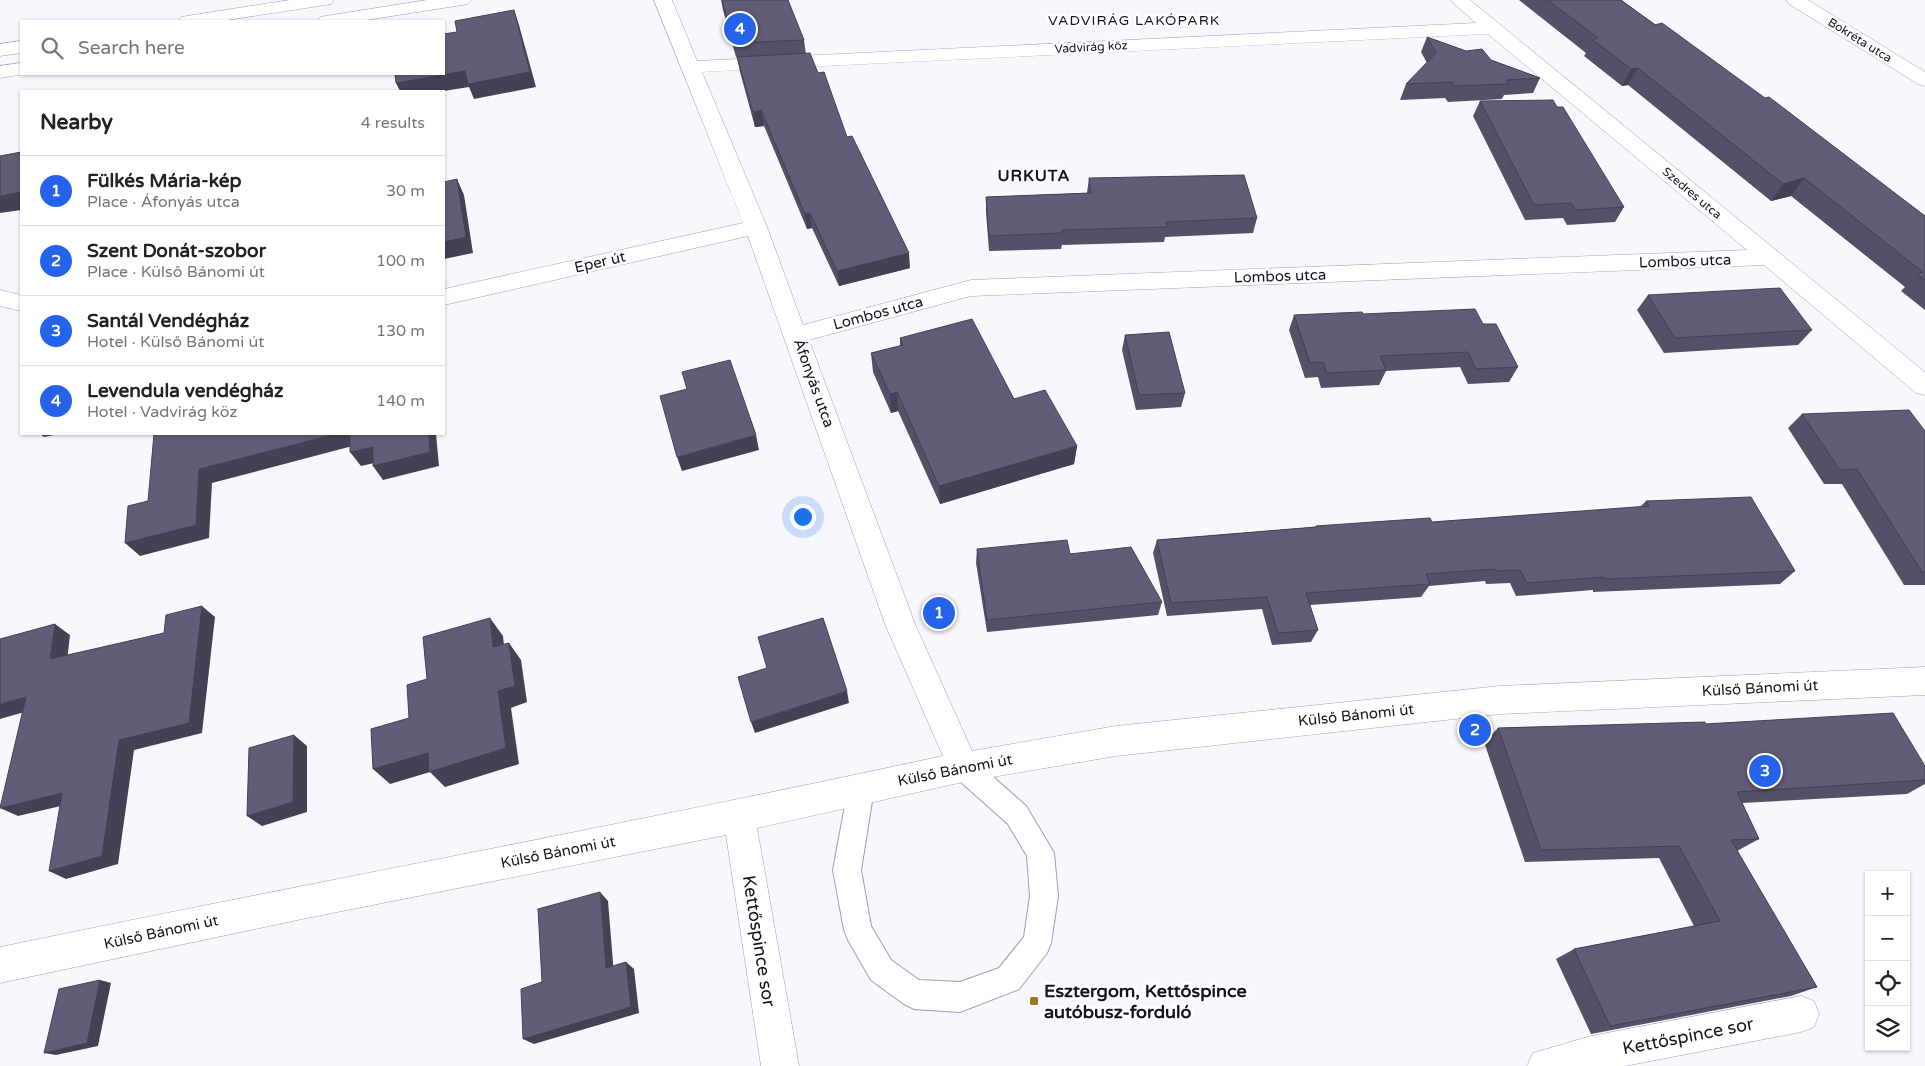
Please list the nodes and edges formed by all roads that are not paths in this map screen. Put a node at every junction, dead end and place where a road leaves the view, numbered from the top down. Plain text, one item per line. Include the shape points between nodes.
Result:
1 (325, 0) edge
2 (462, 0) edge
3 (662, 0) edge
4 (1459, 0) edge
5 (1795, 0) edge
6 (194, 20) edge
7 (332, 20) edge
8 (1493, 28) junction
9 (20, 47) edge
10 (0, 50) edge
11 (690, 67) junction
12 (20, 69) edge
13 (0, 72) edge
14 (1925, 80) edge
15 (756, 227) junction
16 (1769, 258) junction
17 (445, 297) edge
18 (0, 298) edge
19 (20, 303) edge
20 (797, 335) junction
21 (1925, 386) edge
22 (1925, 681) edge
23 (963, 767) junction
24 (861, 789) junction
25 (739, 816) junction
26 (0, 965) edge
27 (1801, 1014) edge
28 (780, 1066) edge
29 (1546, 1066) edge

1 - 6 street
2 - 7 street
3 - 11 street, Áfonyás utca
4 - 8 street, Szedres utca
5 - 14 street, Bokréta utca
8 - 11 street, Vadvirág köz
8 - 16 street, Szedres utca
9 - 10 street
11 - 15 street, Áfonyás utca
12 - 13 street
15 - 17 street, Eper út
15 - 20 street, Áfonyás utca
16 - 20 street, Lombos utca via 972,288
16 - 21 street, Szedres utca
18 - 19 street
20 - 23 street, Áfonyás utca via 900,624
22 - 23 street, Külső Bánomi út via 1500,700 1116,741
23 - 24 street, Külső Bánomi út
23 - 24 lane via 1017,815 1040,853 1044,896 1037,943 1009,979 960,997 914,994 881,970 858,930 848,870
24 - 25 street, Külső Bánomi út
25 - 26 street, Külső Bánomi út
25 - 28 street, Kettőspince sor
27 - 29 street, Kettőspince sor via 1591,1054

